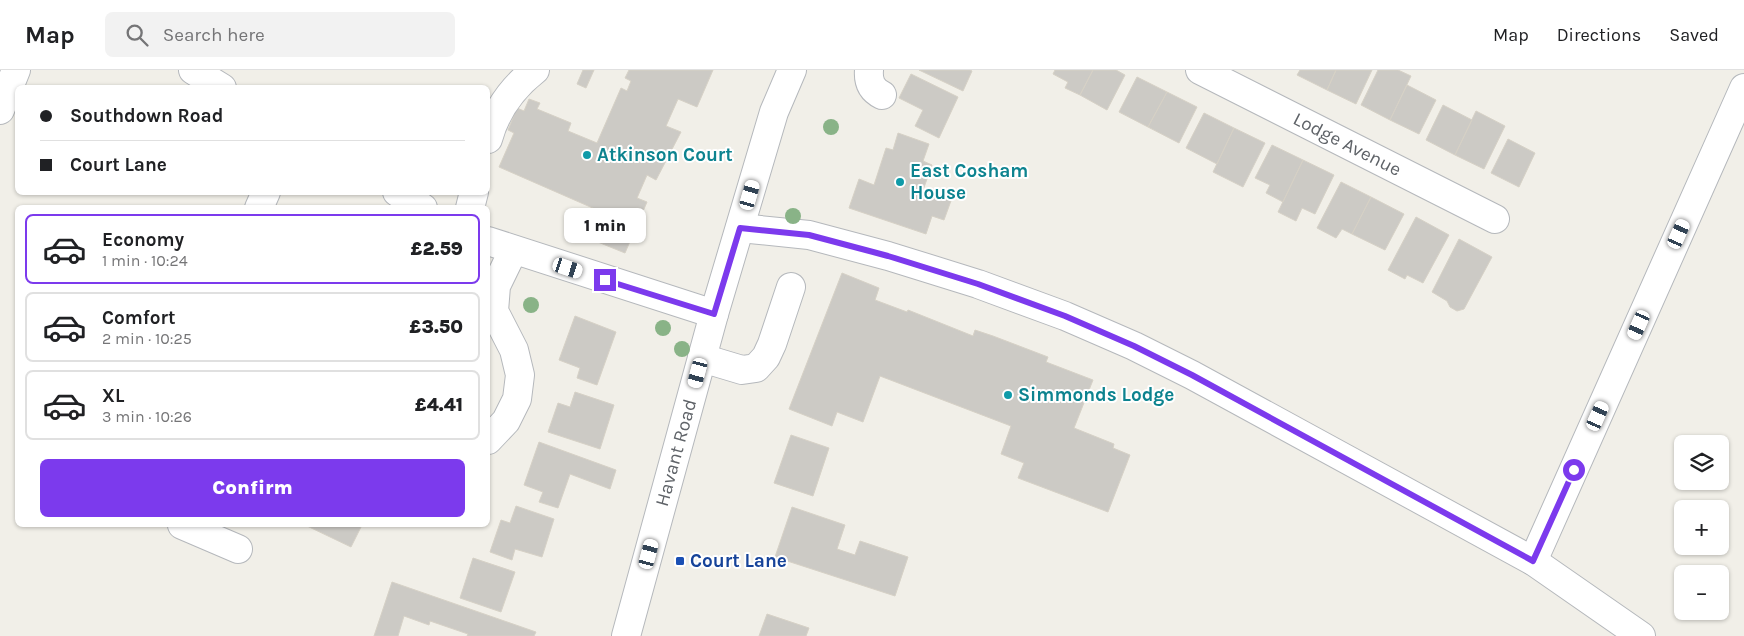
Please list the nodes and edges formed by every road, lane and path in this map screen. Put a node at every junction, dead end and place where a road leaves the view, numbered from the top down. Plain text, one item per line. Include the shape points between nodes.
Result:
1 (16, 70) edge
2 (193, 70) edge
3 (535, 70) edge
4 (792, 70) edge
5 (869, 70) edge
6 (1200, 70) edge
7 (217, 85) edge
8 (1744, 88) edge
9 (882, 95) dead end
10 (0, 110) edge
11 (490, 134) edge
12 (402, 195) edge
13 (418, 205) edge
14 (1495, 219) dead end
15 (740, 228) junction
16 (490, 242) edge
17 (513, 251) junction
18 (791, 288) dead end
19 (714, 314) junction
20 (702, 358) junction
21 (490, 438) edge
22 (187, 527) edge
23 (238, 549) dead end
24 (1533, 561) junction
25 (626, 636) edge
26 (1641, 636) edge

1 - 10 street
2 - 7 street
3 - 11 street via 502,104
4 - 15 street, Havant Road via 774,112
5 - 9 street via 870,84
6 - 14 street, Lodge Avenue
8 - 24 street
12 - 13 street
15 - 19 street, Havant Road
15 - 24 street via 809,235 888,256 1065,316 1192,375
16 - 17 street
17 - 19 street
17 - 21 street via 496,286 494,311 514,350 520,375 517,399 506,421
18 - 20 street via 772,344 756,368 742,370
19 - 20 street, Havant Road
20 - 25 street, Havant Road
22 - 23 street
24 - 26 street

